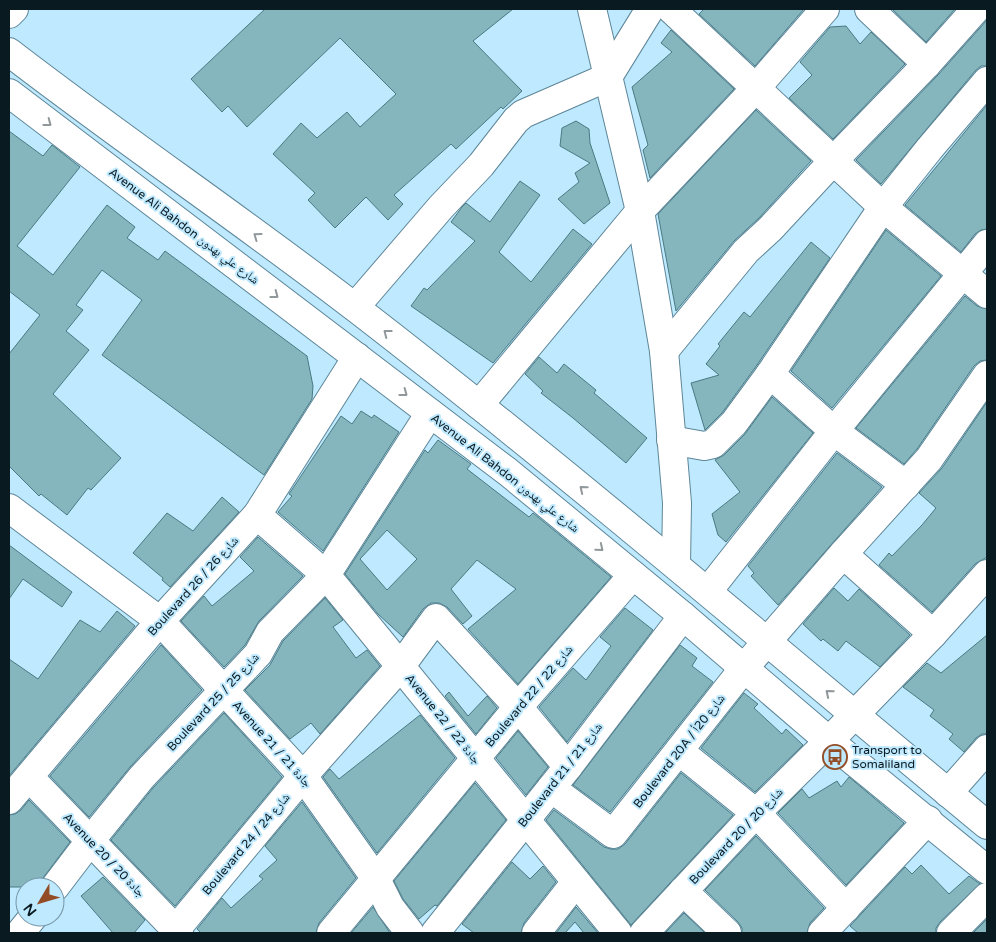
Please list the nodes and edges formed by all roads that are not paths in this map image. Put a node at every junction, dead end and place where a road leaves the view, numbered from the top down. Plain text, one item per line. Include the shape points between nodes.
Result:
1 (14, 9) edge
2 (592, 9) edge
3 (650, 9) edge
4 (671, 9) edge
5 (825, 9) edge
6 (870, 9) edge
7 (976, 9) edge
8 (9, 14) edge
9 (9, 52) edge
10 (927, 64) junction
11 (608, 77) junction
12 (987, 81) edge
13 (756, 88) junction
14 (9, 93) edge
15 (834, 160) junction
16 (883, 207) junction
17 (640, 211) junction
18 (987, 244) edge
19 (963, 274) junction
20 (987, 294) edge
21 (355, 308) junction
22 (664, 351) junction
23 (357, 357) junction
24 (770, 374) junction
25 (987, 376) edge
26 (480, 405) junction
27 (430, 413) junction
28 (834, 431) junction
29 (671, 440) junction
30 (906, 484) junction
31 (9, 508) edge
32 (257, 515) junction
33 (844, 554) junction
34 (676, 565) junction
35 (987, 574) edge
36 (326, 575) junction
37 (633, 575) junction
38 (708, 590) junction
39 (683, 616) junction
40 (160, 621) junction
41 (932, 634) junction
42 (768, 641) junction
43 (400, 667) junction
44 (744, 668) junction
45 (224, 691) junction
46 (518, 707) junction
47 (854, 715) junction
48 (830, 741) junction
49 (987, 750) edge
50 (679, 751) junction
51 (475, 758) junction
52 (568, 767) junction
53 (303, 776) junction
54 (29, 777) junction
55 (551, 788) junction
56 (948, 793) junction
57 (9, 800) edge
58 (756, 813) junction
59 (526, 820) junction
60 (928, 820) junction
61 (987, 826) edge
62 (90, 841) junction
63 (987, 870) edge
64 (63, 877) edge
65 (376, 878) junction
66 (576, 882) junction
67 (682, 891) junction
68 (987, 897) edge
69 (846, 908) junction
70 (176, 932) edge
71 (331, 933) edge
72 (410, 933) edge
73 (435, 933) edge
74 (536, 933) edge
75 (618, 933) edge
76 (644, 933) edge
77 (727, 933) edge
78 (822, 933) edge
79 (951, 933) edge

1 - 8 street
2 - 11 street
3 - 11 street
4 - 13 street
5 - 13 street
6 - 10 street
7 - 10 street
21 -> 9 street
10 - 15 street
11 - 17 street
11 - 21 street via 516,120 481,165
12 - 16 street
13 - 15 street
13 - 17 street
14 -> 23 street, Avenue Ali Bahdon شارع علي بهدون
15 - 16 street
15 - 22 street via 746,251
16 - 19 street
16 - 24 street
17 - 22 street
17 - 26 street
18 - 19 street
19 - 20 street
19 - 28 street
26 -> 21 street
22 - 29 street
23 -> 27 street, Avenue Ali Bahdon شارع علي بهدون
23 - 32 street, Boulevard 26 / شارع 26
24 - 28 street
24 - 29 street via 734,424 713,444 704,446
25 - 30 street, Boulevard 20A / شارع 20أ via 929,459
34 -> 26 street
27 - 36 street, Boulevard 25 / شارع 25
27 -> 37 street, Avenue Ali Bahdon شارع علي بهدون via 508,472
28 - 30 street
28 - 38 street
29 - 34 street via 677,503
30 - 33 street, Boulevard 20A / شارع 20أ
31 - 40 street, Avenue 21 / جادة 21
32 - 36 street, Avenue 22 / جادة 22
32 - 40 street, Boulevard 26 / شارع 26
33 - 41 street
33 - 42 street, Boulevard 20A / شارع 20أ
34 - 38 street
35 - 41 street, Boulevard 20 / شارع 20
36 - 43 street, Avenue 22 / جادة 22
36 - 45 street, Boulevard 25 / شارع 25 via 270,632 258,654
37 - 39 street, Avenue Ali Bahdon شارع علي بهدون
37 - 46 street, Boulevard 22 / شارع 22
38 - 42 street
39 - 44 street, Avenue Ali Bahdon شارع علي بهدون
39 - 52 street, Boulevard 21 / شارع 21
40 - 45 street, Avenue 21 / جادة 21
40 - 54 street, Boulevard 26 / شارع 26
41 - 47 street, Boulevard 20 / شارع 20
42 - 44 street, Boulevard 20A / شارع 20أ
47 -> 42 street
43 - 46 street, Boulevard 24 / شارع 24 via 436,618
43 - 51 street, Avenue 22 / جادة 22
43 - 53 street, Boulevard 24 / شارع 24
44 - 48 street, Avenue Ali Bahdon شارع علي بهدون
44 - 50 street, Boulevard 20A / شارع 20أ
45 - 53 street, Avenue 21 / جادة 21
45 - 62 street, Boulevard 25 / شارع 25 via 141,778
46 - 51 street, Boulevard 22 / شارع 22
46 - 52 street
47 - 48 street, Boulevard 20 / شارع 20
47 - 56 street
48 - 58 street, Boulevard 20 / شارع 20
48 - 60 street, Avenue Ali Bahdon شارع علي بهدون
49 - 56 street
50 - 55 street, Boulevard 20A / شارع 20أ via 613,834
50 - 58 street
51 - 59 street, Avenue 22 / جادة 22
51 - 65 street, Boulevard 22 / شارع 22
52 - 55 street, Boulevard 21 / شارع 21
53 - 65 street, Avenue 21 / جادة 21
53 - 70 street, Boulevard 24 / شارع 24
54 - 57 street, Boulevard 26 / شارع 26
54 - 62 street, Avenue 20 / جادة 20
55 - 59 street, Boulevard 21 / شارع 21
56 - 61 street
58 - 67 street, Boulevard 20 / شارع 20
58 - 69 street
59 - 66 street, Avenue 22 / جادة 22
59 - 73 street, Boulevard 21 / شارع 21
60 - 63 street, Avenue Ali Bahdon شارع علي بهدون
60 - 69 street
62 - 64 street, Boulevard 25 / شارع 25
62 - 70 street, Avenue 20 / جادة 20
65 - 71 street, Boulevard 22 / شارع 22
65 - 72 street, Avenue 21 / جادة 21 via 390,907
66 - 74 street
66 - 75 street, Avenue 22 / جادة 22
67 - 76 street, Boulevard 20 / شارع 20
67 - 77 street
68 - 79 street
69 - 78 street

